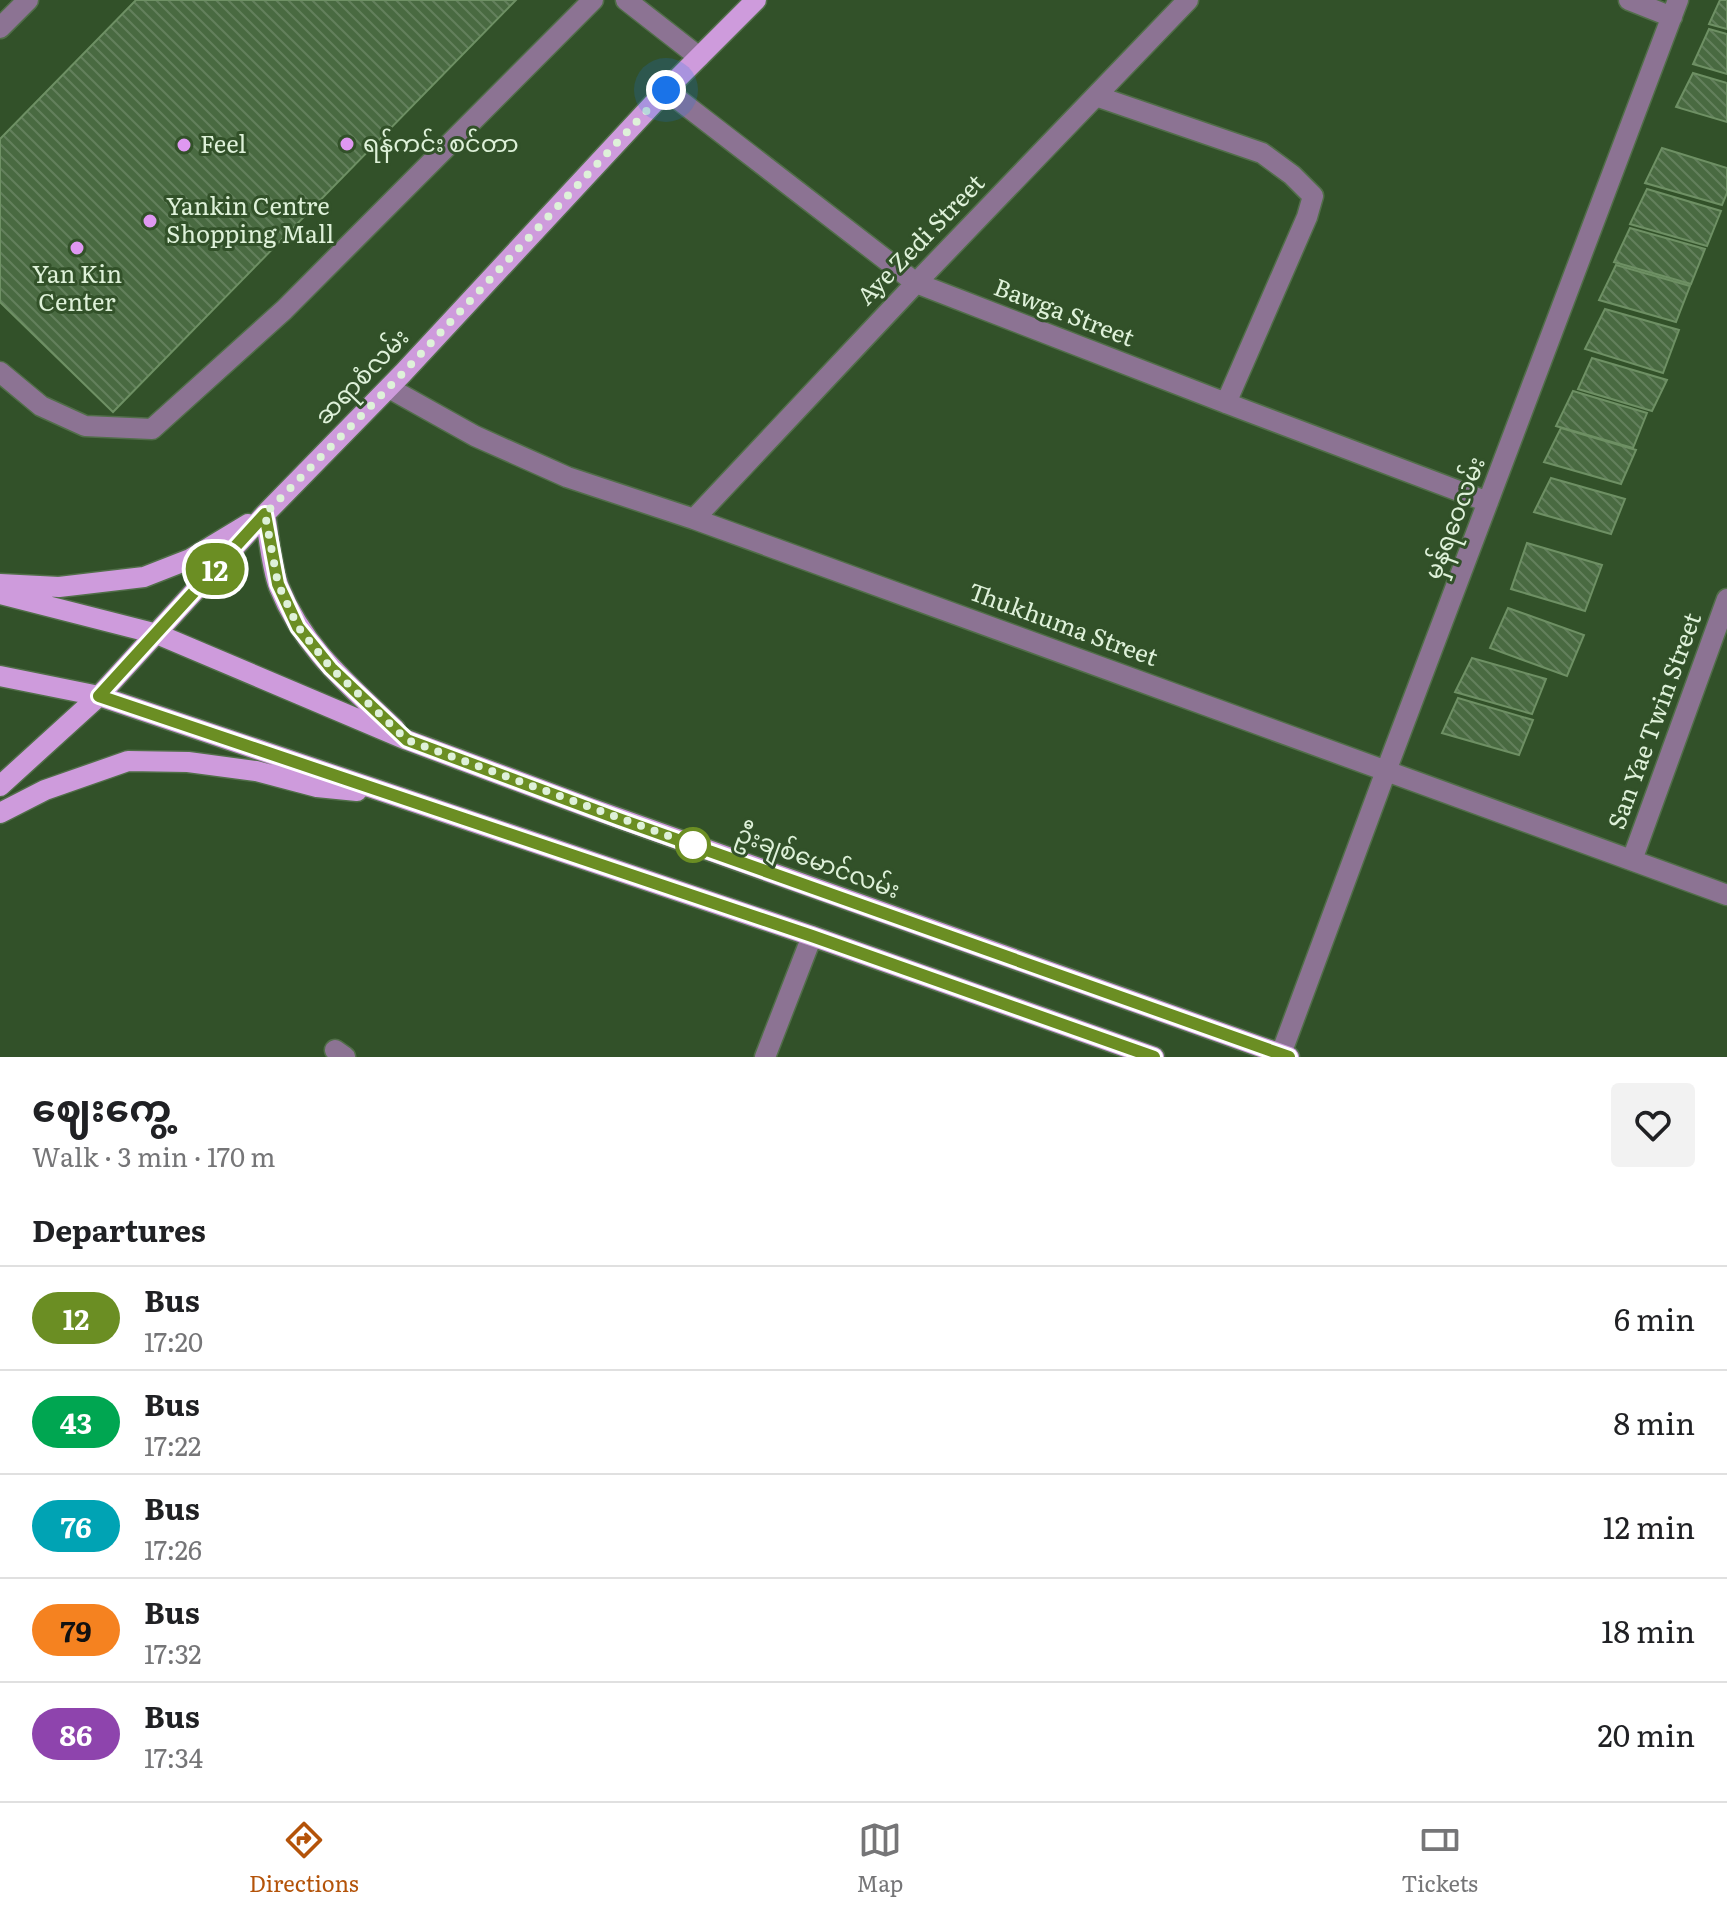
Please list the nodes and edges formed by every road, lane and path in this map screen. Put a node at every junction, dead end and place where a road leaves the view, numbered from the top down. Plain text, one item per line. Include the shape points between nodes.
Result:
1 (28, 0) edge
2 (593, 0) edge
3 (626, 0) edge
4 (756, 0) edge
5 (1188, 0) edge
6 (1629, 0) edge
7 (1675, 9) edge
8 (0, 28) edge
9 (699, 57) junction
10 (666, 90) junction
11 (1096, 96) junction
12 (916, 283) junction
13 (0, 372) edge
14 (389, 388) junction
15 (1226, 403) junction
16 (1488, 502) junction
17 (265, 514) junction
18 (694, 519) junction
19 (0, 584) edge
20 (0, 594) edge
21 (1727, 599) edge
22 (157, 634) junction
23 (0, 676) edge
24 (99, 696) junction
25 (407, 740) junction
26 (1386, 771) junction
27 (0, 786) edge
28 (393, 795) junction
29 (0, 813) edge
30 (1632, 860) junction
31 (1727, 895) edge
32 (812, 936) junction
33 (1285, 1056) edge
34 (765, 1057) edge
35 (1154, 1057) edge

1 - 8 street
2 - 13 street via 284,310 152,429 85,426 41,406
3 - 9 street
4 - 9 main road, ဆရာစံလမ်း
5 - 11 street, Aye Zedi Street
6 - 7 street
7 - 16 street, မှန်ရဝေလမ်း
9 - 10 main road, ဆရာစံလမ်း
10 - 12 street, Bawga Street
10 - 14 main road, ဆရာစံလမ်း
11 - 12 street, Aye Zedi Street
11 - 15 street via 1262,153 1313,196
12 - 15 street, Bawga Street
12 - 18 street, Aye Zedi Street
14 - 17 main road, ဆရာစံလမ်း
14 - 18 street, Thukhuma Street via 475,436 567,477
15 - 16 street, Bawga Street
16 - 26 street, မှန်ရဝေလမ်း
17 - 19 main road via 190,559 144,577 59,587
17 - 22 main road, ဆရာစံလမ်း
17 - 25 main road via 278,584 298,627 331,668
18 - 26 street, Thukhuma Street
20 - 22 main road, ဦးချစ်မောင်လမ်း
21 - 30 street, San Yae Twin Street
22 - 24 main road, ဆရာစံလမ်း
22 - 25 main road, ဦးချစ်မောင်လမ်း
23 - 24 main road
24 - 27 main road, ဆရာစံလမ်း
24 - 28 main road
25 - 33 main road, ဦးချစ်မောင်လမ်း
26 - 30 street, Thukhuma Street
26 - 33 street, မှန်ရဝေလမ်း
28 - 29 main road via 317,787 256,771 188,762 128,761 45,790
28 - 32 main road
30 - 31 street, Thukhuma Street
32 - 34 street
32 - 35 main road

